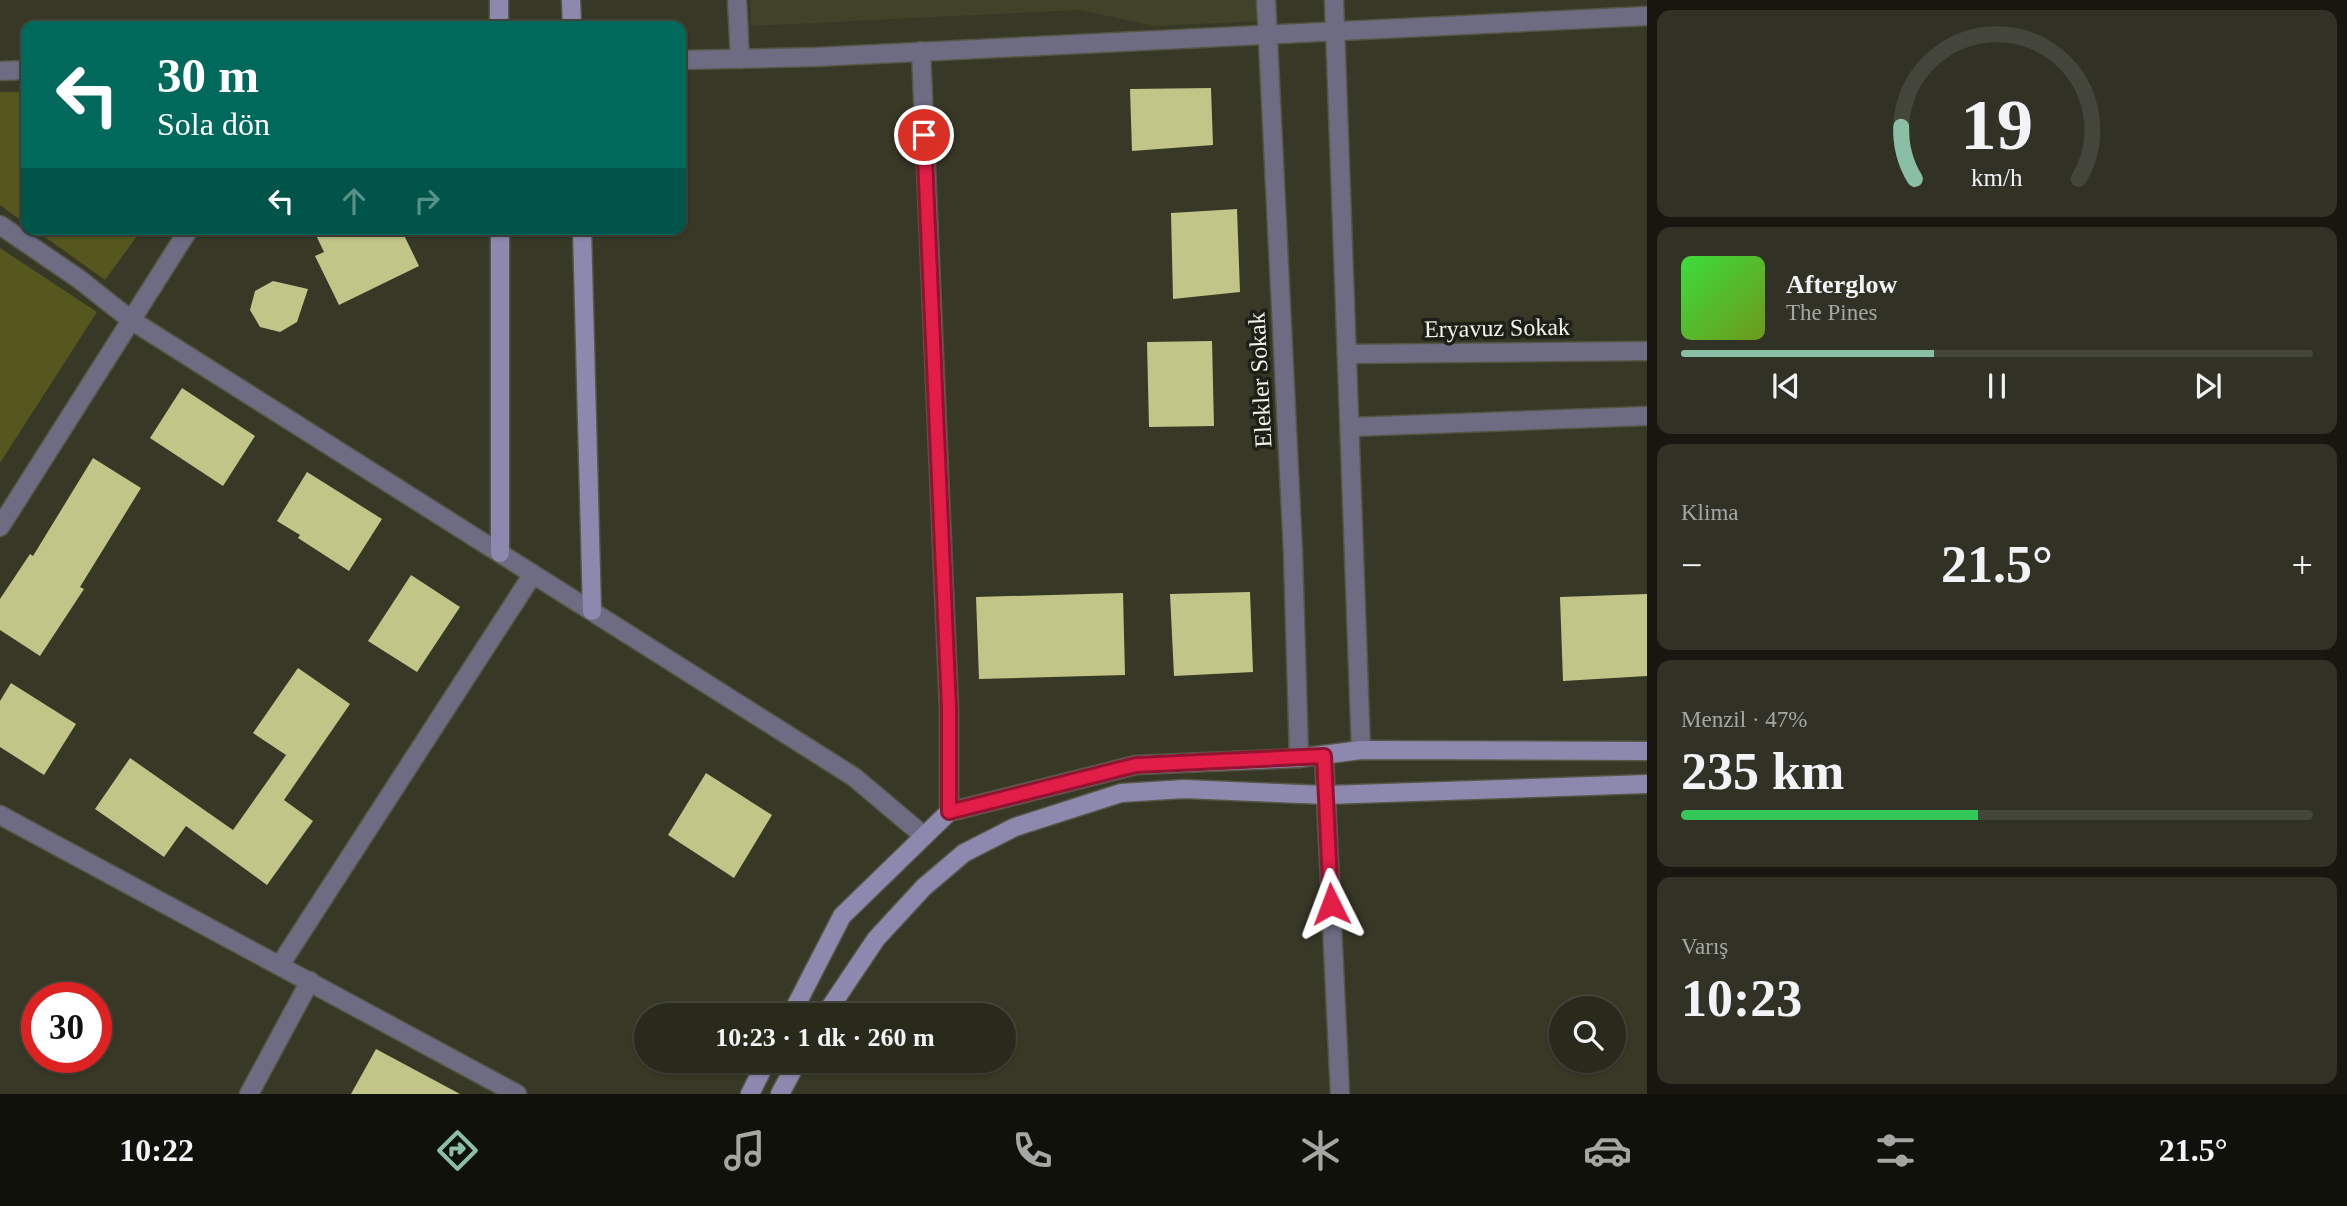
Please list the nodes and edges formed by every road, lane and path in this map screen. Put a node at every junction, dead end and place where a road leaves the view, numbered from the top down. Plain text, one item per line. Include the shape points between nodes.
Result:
1 (499, 0) edge
2 (571, 0) edge
3 (737, 0) edge
4 (1266, 0) edge
5 (1334, 0) edge
6 (1647, 16) edge
7 (499, 21) edge
8 (572, 21) edge
9 (1335, 31) junction
10 (1267, 35) junction
11 (921, 51) junction
12 (740, 59) junction
13 (686, 60) edge
14 (21, 70) edge
15 (0, 71) edge
16 (0, 225) edge
17 (184, 235) edge
18 (500, 235) edge
19 (582, 235) edge
20 (131, 320) junction
21 (1647, 351) edge
22 (1347, 354) junction
23 (1647, 416) edge
24 (1350, 427) junction
25 (0, 527) edge
26 (500, 553) junction
27 (533, 574) junction
28 (592, 611) junction
29 (1361, 750) junction
30 (1647, 751) edge
31 (1324, 756) junction
32 (1298, 758) junction
33 (1647, 784) edge
34 (1326, 795) junction
35 (949, 812) junction
36 (0, 815) edge
37 (924, 836) junction
38 (280, 965) junction
39 (310, 981) junction
40 (797, 1003) edge
41 (833, 1003) edge
42 (760, 1073) edge
43 (791, 1073) edge
44 (249, 1094) edge
45 (517, 1094) edge
46 (750, 1094) edge
47 (780, 1094) edge
48 (1340, 1094) edge

1 - 7 street
2 - 8 street
3 - 12 street
4 - 10 street, Elekler Sokak
5 - 9 street
6 - 9 street
9 - 10 street
9 - 22 street
10 - 11 street
10 - 32 street, Elekler Sokak via 1293,553
11 - 12 street
11 - 35 street via 949,708
12 - 13 street
14 - 15 street
16 - 20 street
17 - 20 street
18 - 26 street
19 - 28 street
20 - 25 street
20 - 26 street
21 - 22 street, Eryavuz Sokak
22 - 24 street
23 - 24 street
24 - 29 street
26 - 27 street
27 - 28 street
27 - 38 street
28 - 37 street via 854,777
29 - 30 street
29 - 31 street
31 - 32 street
31 - 34 street
32 - 35 street via 1136,765
33 - 34 street
34 - 41 street via 1184,789 1121,793 1015,827 964,853 924,887 876,939
34 - 48 street
35 - 37 street
36 - 38 street
37 - 40 street via 842,916
38 - 39 street
39 - 44 street
39 - 45 street
42 - 46 street
43 - 47 street

